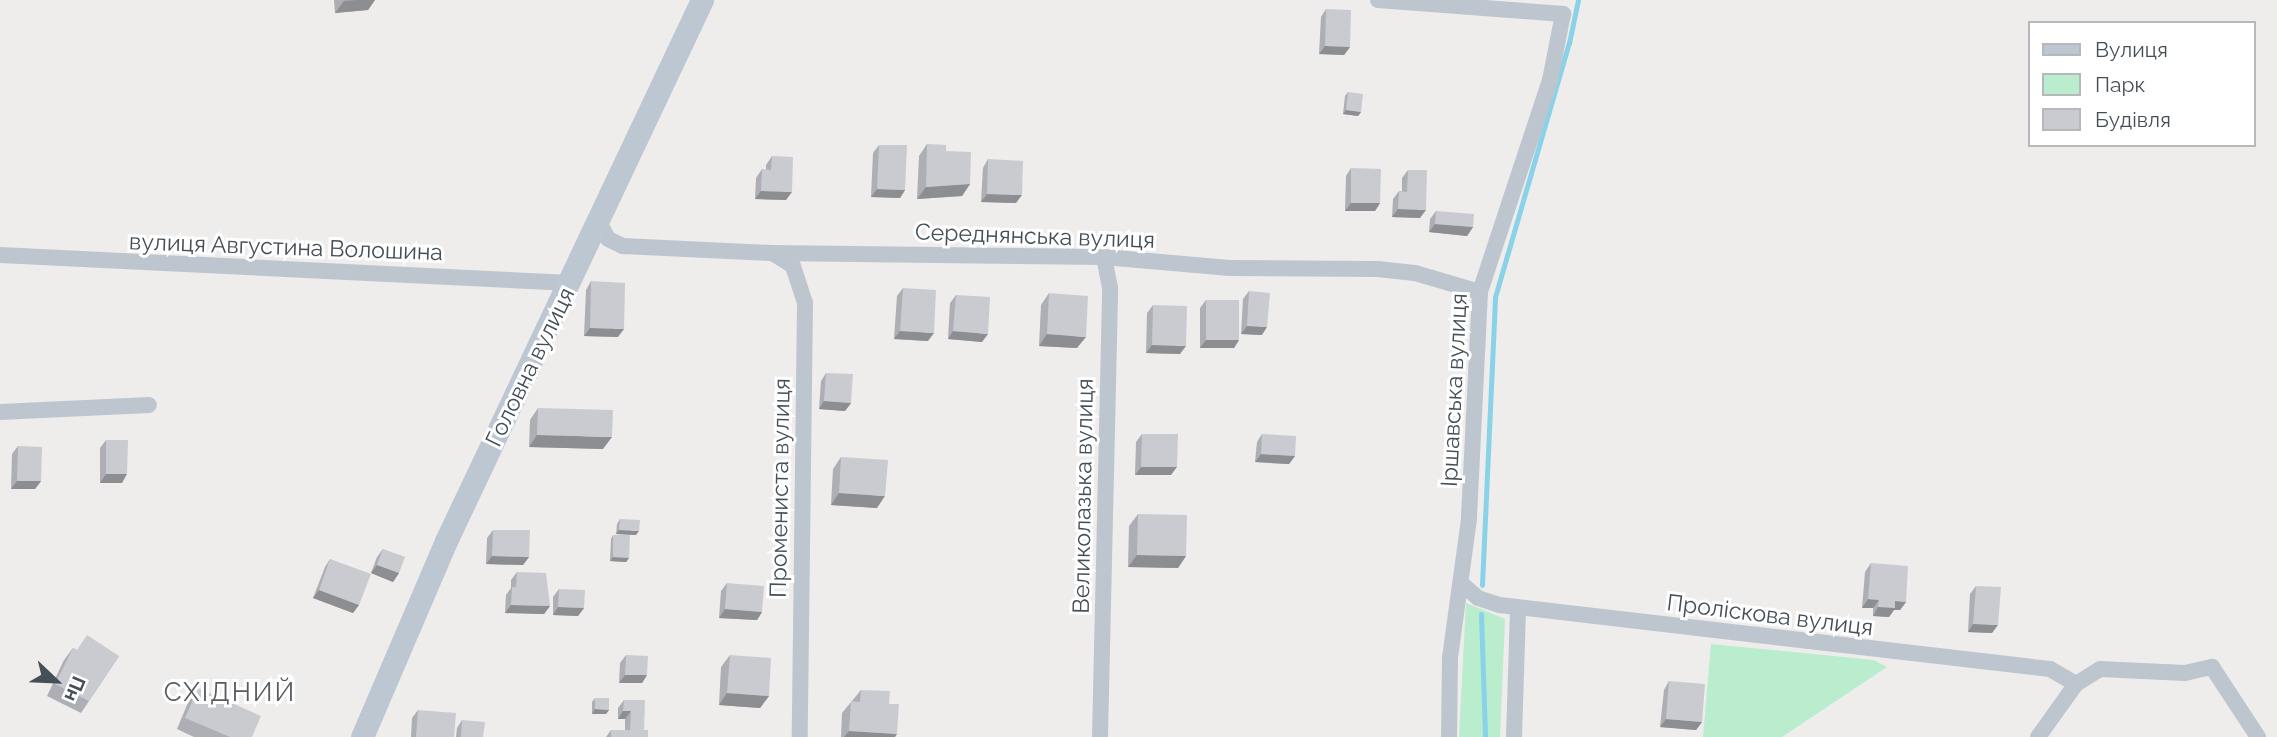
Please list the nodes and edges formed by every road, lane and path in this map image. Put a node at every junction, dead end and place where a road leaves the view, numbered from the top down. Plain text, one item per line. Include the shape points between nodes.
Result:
1 (702, 0) edge
2 (1378, 0) edge
3 (598, 220) junction
4 (771, 253) junction
5 (0, 255) edge
6 (1104, 257) junction
7 (570, 283) junction
8 (1480, 292) junction
9 (149, 405) dead end
10 (0, 412) edge
11 (1462, 584) junction
12 (1518, 607) junction
13 (2076, 684) junction
14 (362, 737) edge
15 (800, 737) edge
16 (1100, 737) edge
17 (1449, 737) edge
18 (1514, 737) edge
19 (2038, 737) edge
20 (2259, 737) edge

1 - 3 street, Головна вулиця
2 - 8 street, Іршавська вулиця via 1563,14 1550,80
3 - 4 street, Середнянська вулиця via 608,239 623,246
3 - 7 street, Головна вулиця
4 - 6 street, Середнянська вулиця
4 - 15 street, Промениста вулиця via 793,266 805,302
5 - 7 street, вулиця Августина Волошина
6 - 8 street, Середнянська вулиця via 1230,268 1377,268 1415,273
6 - 16 street, Великолазька вулиця via 1110,288
7 - 14 street, Головна вулиця via 446,541
8 - 11 street, Іршавська вулиця
9 - 10 street
11 - 12 street, Проліскова вулиця via 1478,598
11 - 17 street, Іршавська вулиця via 1450,657
12 - 13 street, Проліскова вулиця via 2050,669
12 - 18 street
13 - 19 street
13 - 20 street via 2100,669 2185,673 2212,667

